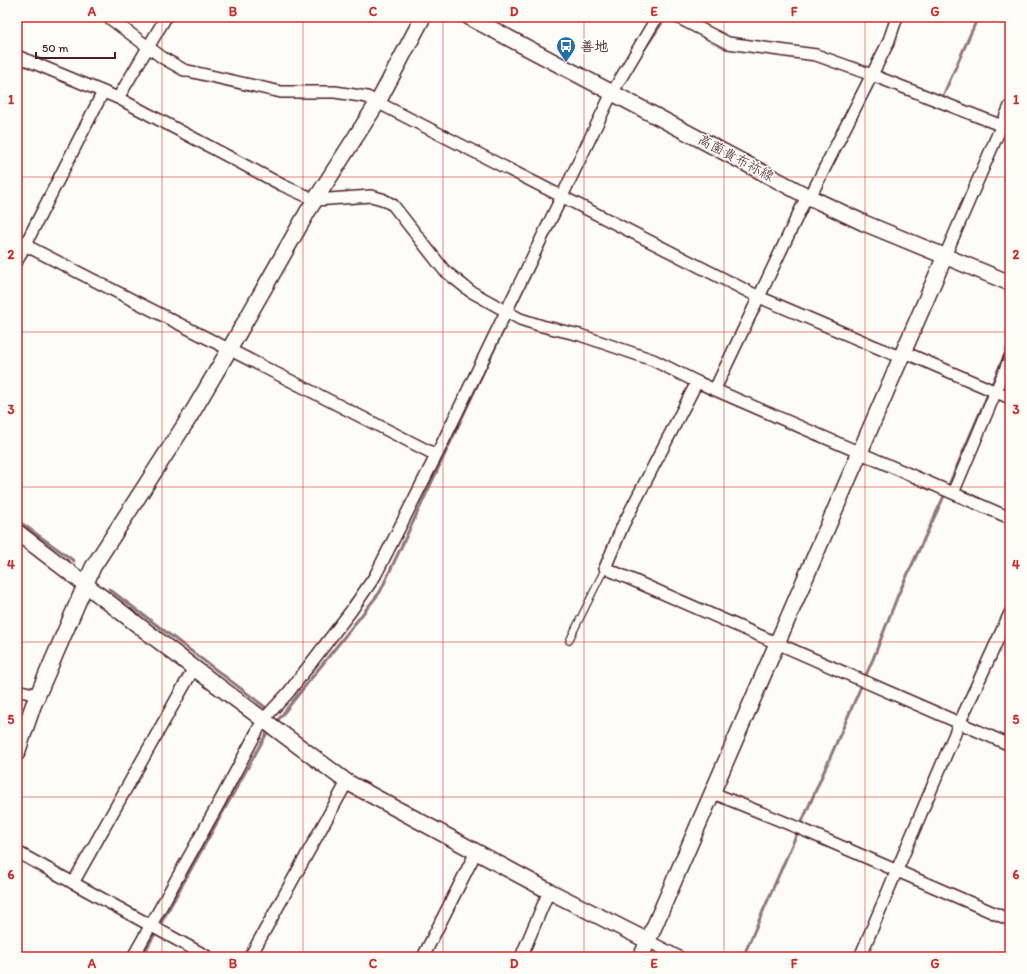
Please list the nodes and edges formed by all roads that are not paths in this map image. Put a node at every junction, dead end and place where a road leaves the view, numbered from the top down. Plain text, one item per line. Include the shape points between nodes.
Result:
1 (108, 17) edge
2 (166, 17) edge
3 (423, 17) edge
4 (469, 17) edge
5 (657, 17) edge
6 (677, 17) edge
7 (897, 17) edge
8 (148, 47) junction
9 (17, 56) edge
10 (872, 75) junction
11 (103, 92) junction
12 (612, 93) junction
13 (118, 98) junction
14 (378, 102) junction
15 (1010, 106) edge
16 (1006, 127) edge
17 (561, 196) junction
18 (809, 196) junction
19 (315, 200) junction
20 (21, 243) edge
21 (944, 256) junction
22 (17, 260) edge
23 (1010, 283) edge
24 (759, 297) junction
25 (505, 310) junction
26 (229, 350) junction
27 (903, 355) junction
28 (1010, 358) edge
29 (698, 382) junction
30 (715, 389) junction
31 (993, 390) junction
32 (1010, 398) edge
33 (860, 453) junction
34 (436, 455) junction
35 (949, 491) junction
36 (1010, 518) edge
37 (17, 532) edge
38 (605, 568) junction
39 (85, 583) junction
40 (1010, 613) edge
41 (569, 641) dead end
42 (776, 643) junction
43 (194, 668) junction
44 (17, 690) edge
45 (37, 695) junction
46 (263, 720) junction
47 (959, 724) junction
48 (1010, 745) edge
49 (17, 753) edge
50 (347, 782) junction
51 (713, 793) junction
52 (17, 852) edge
53 (476, 852) junction
54 (898, 871) junction
55 (73, 883) junction
56 (549, 891) junction
57 (1010, 920) edge
58 (151, 926) junction
59 (648, 941) junction
60 (133, 957) edge
61 (208, 957) edge
62 (250, 957) edge
63 (423, 957) edge
64 (521, 957) edge
65 (641, 957) edge
66 (679, 957) edge
67 (860, 957) edge

1 - 8 street
2 - 8 street
3 - 14 street
4 - 12 street, 高薗貴布祢線
5 - 12 street
6 - 10 street via 728,43 816,55
7 - 10 street via 888,43
8 - 13 street
8 - 14 street via 184,70 281,92 348,93
9 - 11 street
10 - 16 street
10 - 18 street
11 - 13 street
11 - 20 street
12 - 17 street
12 - 18 street, 高薗貴布祢線
13 - 19 street via 275,182
14 - 17 street
14 - 19 street
15 - 16 street
16 - 21 street
17 - 24 street
17 - 25 street
18 - 21 street, 高薗貴布祢線 via 864,223
18 - 24 street
19 - 25 street via 371,196 393,205 444,270 470,291
19 - 26 street
20 - 22 street
20 - 26 street
21 - 23 street, 高薗貴布祢線
21 - 27 street
24 - 27 street
24 - 30 street
25 - 29 street via 520,319 580,335 653,360
25 - 34 street
26 - 34 street
26 - 39 street
27 - 31 street
27 - 33 street
28 - 31 street
29 - 30 street
29 - 38 street via 623,525
30 - 33 street
31 - 32 street
31 - 35 street
33 - 35 street
33 - 42 street
34 - 46 street via 372,580 293,687
35 - 36 street
37 - 39 street
38 - 41 lane
38 - 42 street
39 - 43 street
39 - 45 street
40 - 47 street
42 - 47 street
42 - 51 street
43 - 46 street
43 - 55 street
44 - 45 street
45 - 49 street
46 - 50 street
46 - 58 street
47 - 48 street
47 - 54 street
50 - 53 street
50 - 62 street
51 - 54 street
51 - 59 street
52 - 55 street
53 - 56 street
53 - 63 street
54 - 57 street
54 - 67 street
55 - 58 street
56 - 59 street
56 - 64 street
58 - 60 street
58 - 61 street
59 - 65 street
59 - 66 street

